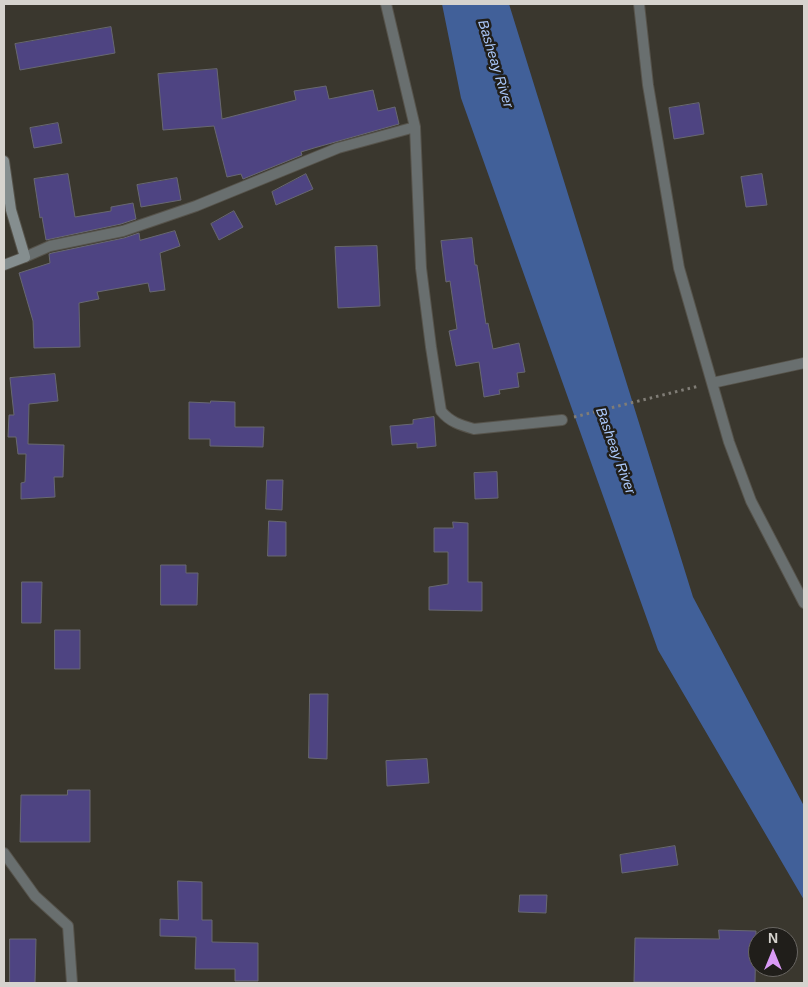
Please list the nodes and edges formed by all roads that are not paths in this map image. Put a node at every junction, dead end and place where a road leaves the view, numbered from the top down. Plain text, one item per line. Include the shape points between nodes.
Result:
1 (386, 4) edge
2 (639, 4) edge
3 (415, 127) junction
4 (4, 161) edge
5 (25, 257) junction
6 (4, 265) edge
7 (804, 362) edge
8 (712, 383) junction
9 (562, 420) road end
10 (804, 603) edge
11 (4, 853) edge
12 (72, 983) edge

1 - 3 street
2 - 8 street via 648,85 679,268
3 - 5 street via 338,148 196,206 123,231 50,246
3 - 9 street via 421,268 441,411 460,426 474,429
4 - 5 street via 11,210
5 - 6 street
7 - 8 street
8 - 10 street via 750,501
11 - 12 street via 35,896 68,926

